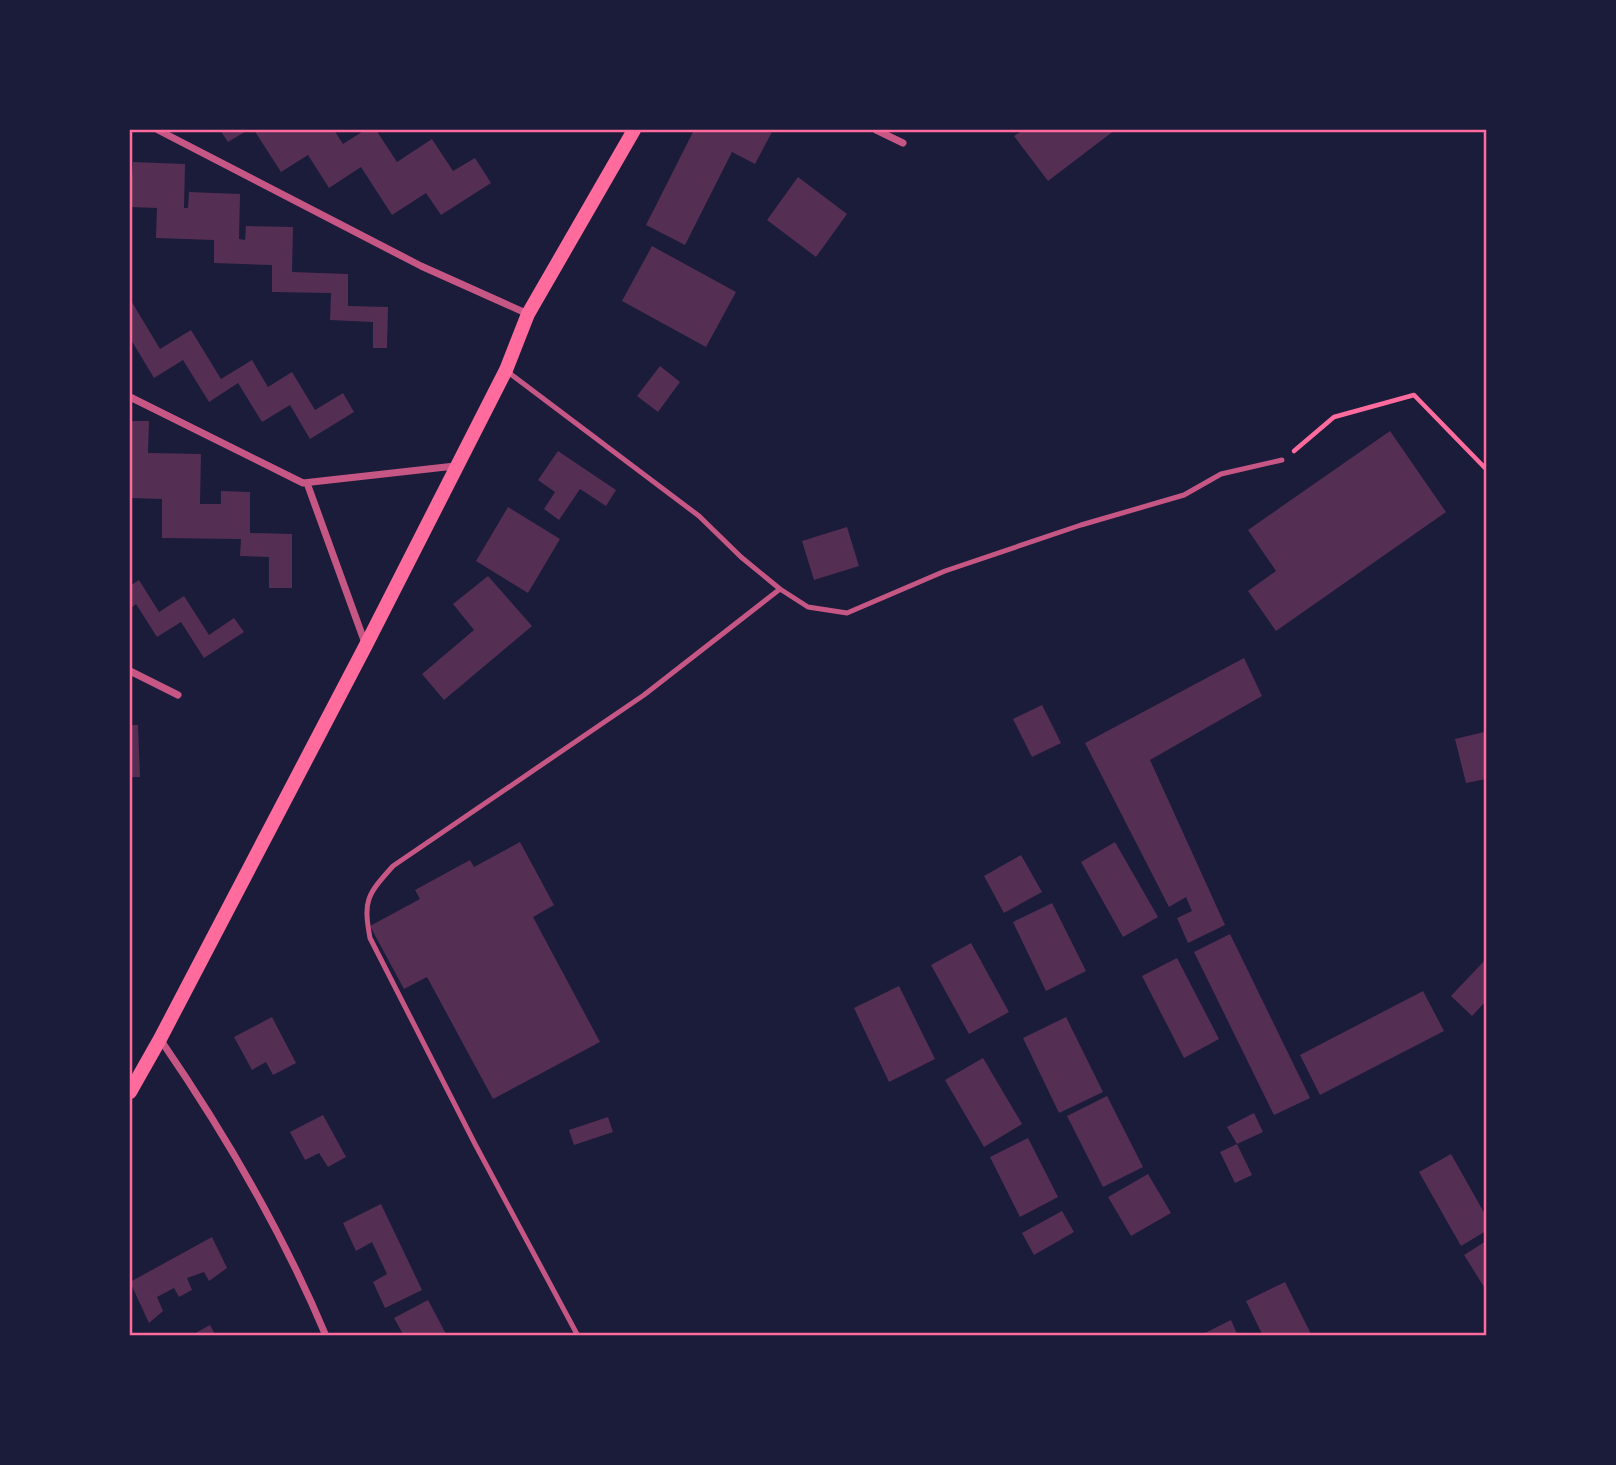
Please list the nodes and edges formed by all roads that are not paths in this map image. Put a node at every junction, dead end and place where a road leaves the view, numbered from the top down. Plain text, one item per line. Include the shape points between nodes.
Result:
1 (158, 130) edge
2 (634, 130) edge
3 (876, 130) edge
4 (903, 143) dead end
5 (528, 314) junction
6 (506, 370) junction
7 (130, 397) edge
8 (1283, 460) road end
9 (455, 466) junction
10 (307, 483) junction
11 (780, 589) junction
12 (366, 645) junction
13 (130, 671) edge
14 (178, 695) dead end
15 (160, 1039) junction
16 (130, 1092) edge
17 (326, 1335) edge
18 (578, 1335) edge

1 - 5 street via 421,266
2 - 5 main road
3 - 4 street
5 - 6 main road
6 - 9 main road
6 - 11 lane via 699,516
7 - 10 street
8 - 11 lane via 1221,474 1184,495 945,571 847,613 808,607
9 - 10 street
9 - 12 main road
10 - 12 street
11 - 18 lane via 644,695 393,866 372,889 365,911 370,938
12 - 15 main road
13 - 14 street
15 - 16 main road
15 - 17 street via 210,1112

